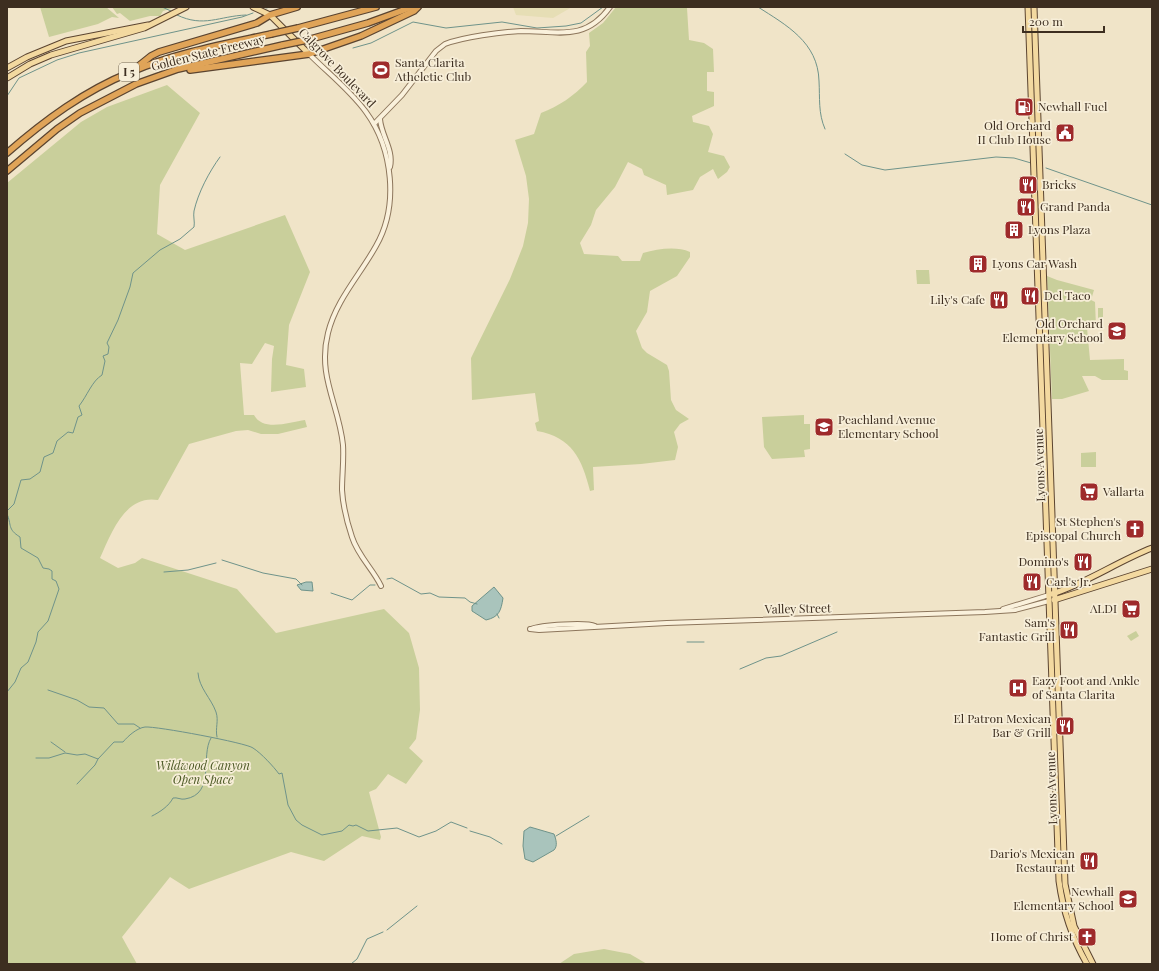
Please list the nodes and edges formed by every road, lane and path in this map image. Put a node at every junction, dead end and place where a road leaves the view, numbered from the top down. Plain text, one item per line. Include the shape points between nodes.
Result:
1 (186, 7) edge
2 (253, 7) edge
3 (296, 7) edge
4 (376, 7) edge
5 (412, 7) edge
6 (418, 7) edge
7 (610, 7) edge
8 (1028, 7) edge
9 (1034, 7) edge
10 (270, 15) junction
11 (149, 24) junction
12 (309, 54) junction
13 (7, 68) edge
14 (132, 71) junction
15 (170, 72) junction
16 (7, 78) edge
17 (380, 119) junction
18 (374, 124) junction
19 (7, 153) edge
20 (389, 169) junction
21 (7, 171) edge
22 (1045, 491) junction
23 (1051, 493) junction
24 (1152, 548) edge
25 (1152, 569) edge
26 (381, 586) dead end
27 (1049, 595) junction
28 (1055, 596) junction
29 (1050, 602) junction
30 (1001, 610) junction
31 (595, 626) junction
32 (1087, 964) edge
33 (1093, 964) edge

1 - 11 main road
2 - 10 main road, Calgrove Boulevard
3 - 10 highway
4 - 14 highway, Golden State Freeway / I 5, bridge via 200,50
5 - 15 highway, Golden State Freeway / I 5, bridge via 375,21 308,40
6 - 12 highway via 361,36
7 - 17 street via 594,24 575,31 512,32 445,44 436,51
8 - 22 main road, Lyons Avenue
9 - 23 main road, Lyons Avenue
10 - 12 main road, Calgrove Boulevard
10 - 14 highway via 257,23 159,52
11 - 13 main road via 66,41
11 - 16 main road via 125,35 51,55
12 - 15 highway
12 - 18 street, Calgrove Boulevard via 352,96
14 - 19 highway, Golden State Freeway / I 5 via 100,86 51,116
15 - 21 highway, Golden State Freeway / I 5 via 136,84 80,113
17 - 18 street
17 - 20 street via 391,160
18 - 20 street, Calgrove Boulevard
20 - 26 street, Calgrove Boulevard via 390,199 381,238 334,312 327,334 325,364 326,383 342,445 344,510 352,539
22 - 23 main road
22 - 27 main road, Lyons Avenue
23 - 28 main road, Lyons Avenue
24 - 28 main road via 1119,562
25 - 28 main road
27 - 28 main road
27 - 29 main road, Lyons Avenue
27 - 30 street, Valley Street
28 - 29 main road
28 - 33 main road, Lyons Avenue via 1065,884 1074,926
29 - 30 street, Valley Street via 1015,610
29 - 32 main road, Lyons Avenue via 1060,887 1070,930
30 - 31 street, Valley Street
31 - 31 street, Valley Street via 570,624 530,629 592,628

